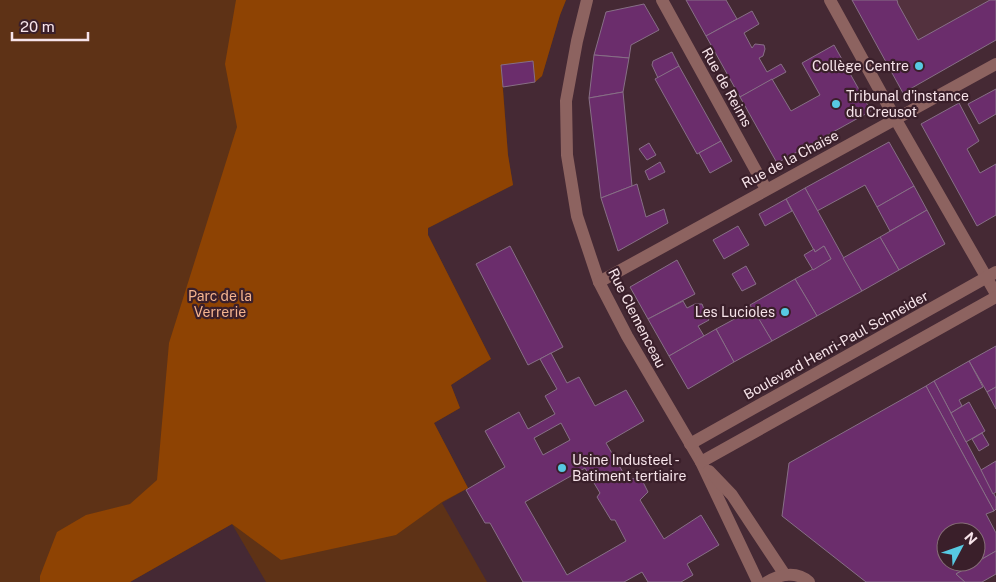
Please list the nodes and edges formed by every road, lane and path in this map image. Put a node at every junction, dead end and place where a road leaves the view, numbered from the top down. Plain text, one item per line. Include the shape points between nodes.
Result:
1 (587, 0) edge
2 (662, 0) edge
3 (830, 0) edge
4 (996, 64) edge
5 (896, 120) junction
6 (766, 189) junction
7 (991, 275) edge
8 (600, 282) junction
9 (996, 295) edge
10 (690, 444) junction
11 (701, 462) junction
12 (785, 575) junction
13 (758, 582) edge
14 (767, 582) edge
15 (809, 582) edge

1 - 8 street, Rue Clemenceau via 566,101 567,155 578,216
2 - 6 street, Rue de Reims
3 - 5 street
4 - 5 street, Rue de la Chaise
5 - 6 street, Rue de la Chaise
5 - 7 street
6 - 8 street, Rue de la Chaise
7 - 9 street
7 - 10 street, Boulevard Henri-Paul Schneider
8 - 10 street, Rue Clemenceau via 627,336
9 - 11 street
10 - 11 street, Rue Clemenceau
11 - 12 street, Rue Clemenceau via 732,495
11 - 13 street, Rue Clemenceau
12 - 14 street
12 - 15 street via 796,575

